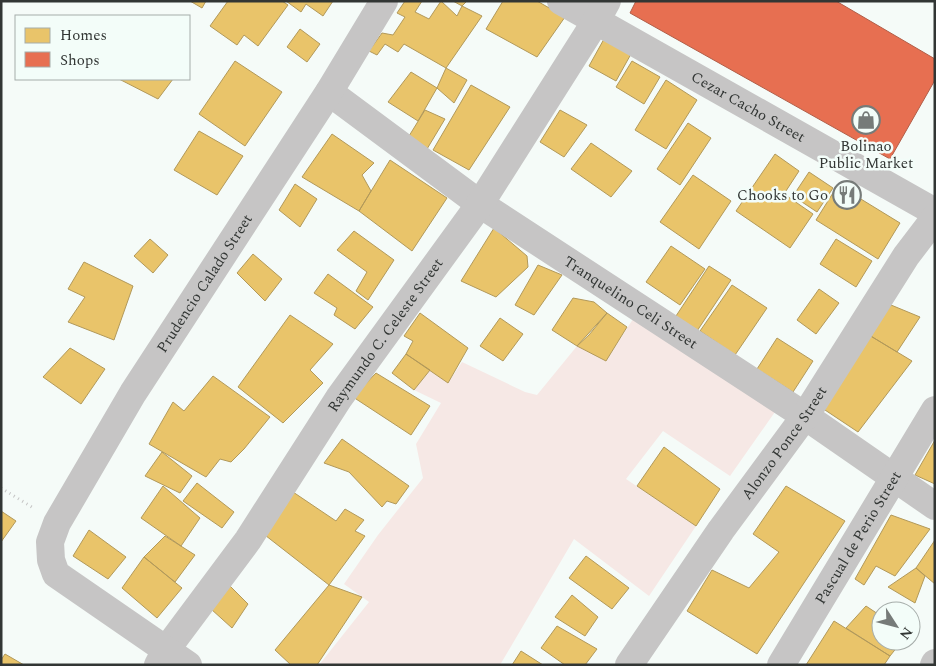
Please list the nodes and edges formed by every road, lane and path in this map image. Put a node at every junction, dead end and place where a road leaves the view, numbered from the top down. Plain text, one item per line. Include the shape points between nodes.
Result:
1 (384, 1) edge
2 (561, 1) edge
3 (601, 11) edge
4 (330, 92) junction
5 (480, 204) junction
6 (935, 212) edge
7 (935, 218) edge
8 (935, 410) edge
9 (805, 416) junction
10 (894, 478) junction
11 (1, 488) edge
12 (935, 506) edge
13 (58, 523) junction
14 (171, 660) edge
15 (629, 665) edge
16 (781, 665) edge

1 - 4 street, Prudencio Calado Street
2 - 3 street, Cezar Cacho Street
3 - 5 street, Raymundo C. Celeste Street
3 - 6 street, Cezar Cacho Street
4 - 5 street, Tranquelino Celi Street
4 - 13 street, Prudencio Calado Street via 133,393
5 - 9 street, Tranquelino Celi Street
5 - 14 street, Raymundo C. Celeste Street via 339,398
7 - 9 street, Alonzo Ponce Street via 906,256
8 - 10 street, Pascual de Perio Street
9 - 10 street, Tranquelino Celi Street
9 - 15 street, Alonzo Ponce Street
10 - 12 street, Tranquelino Celi Street
10 - 16 street, Pascual de Perio Street
11 - 13 path
13 - 14 street, Prudencio Calado Street via 50,542 56,574

